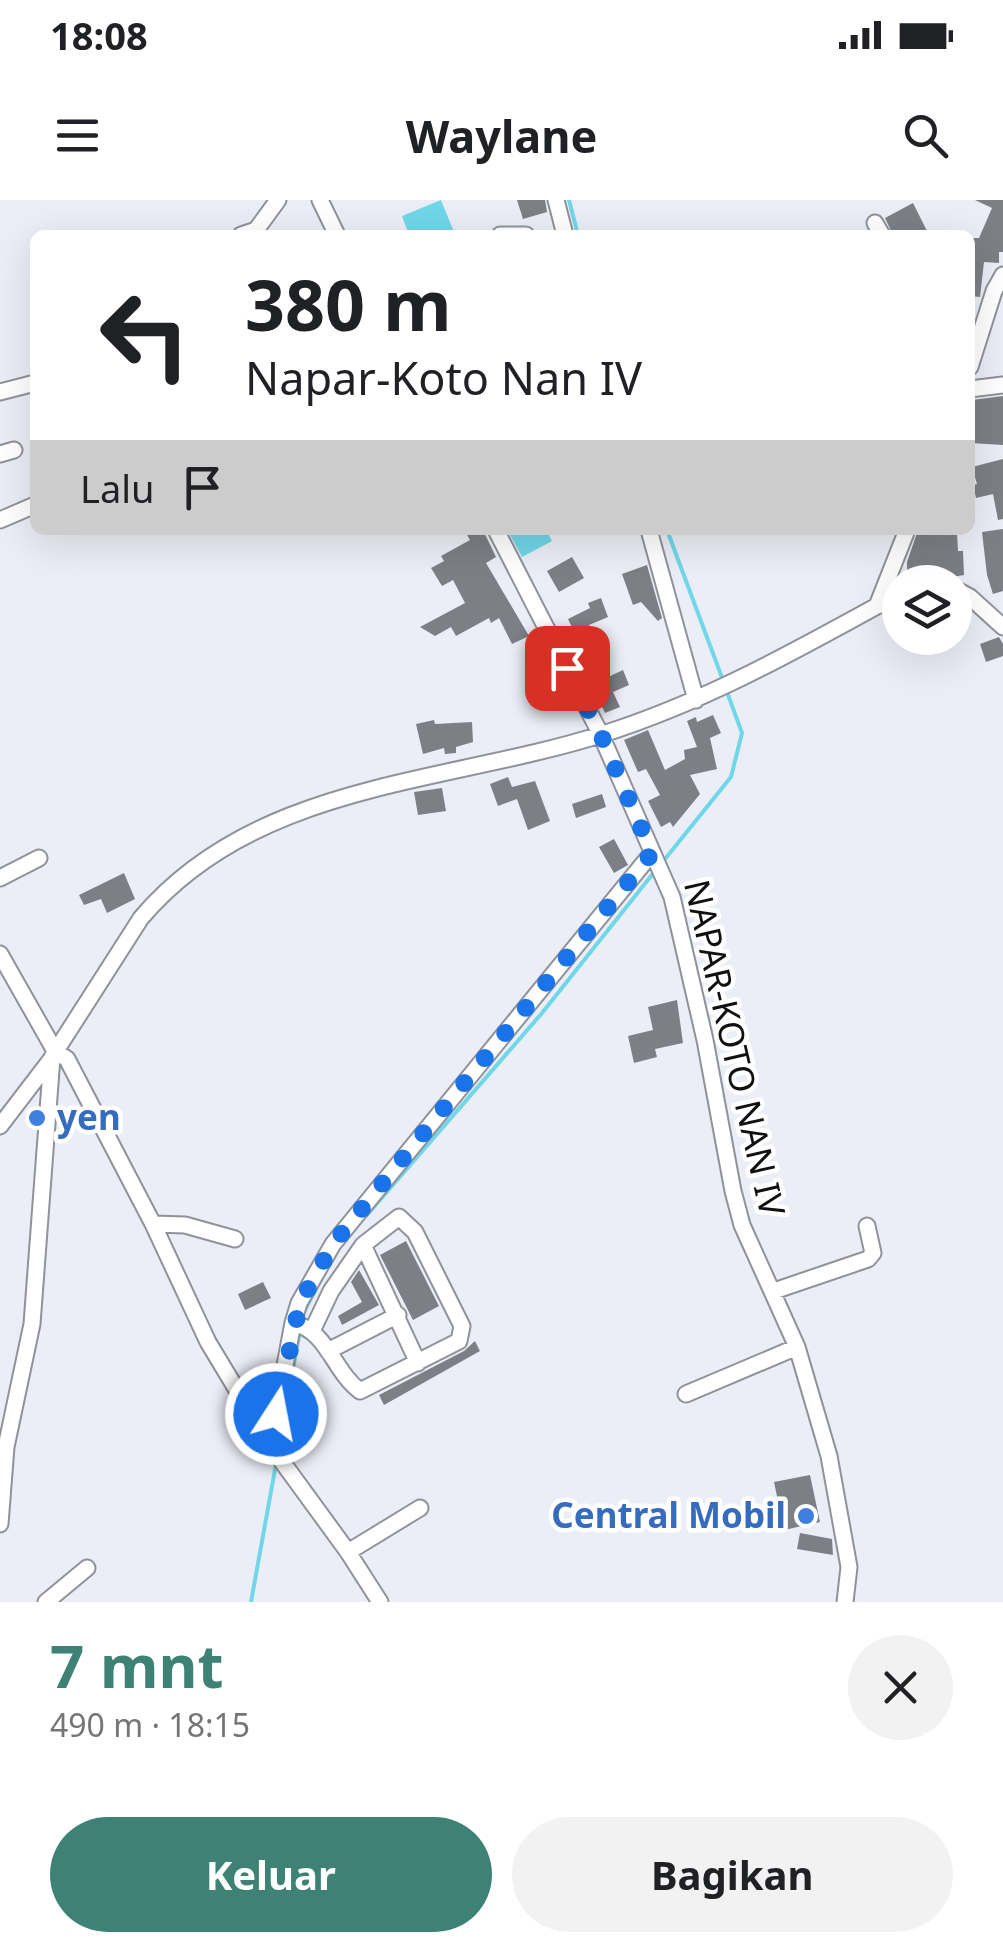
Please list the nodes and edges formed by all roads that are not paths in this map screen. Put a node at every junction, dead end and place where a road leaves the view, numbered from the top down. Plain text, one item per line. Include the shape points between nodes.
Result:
1 (278, 200) edge
2 (320, 200) edge
3 (556, 200) edge
4 (256, 230) edge
5 (335, 230) edge
6 (564, 230) edge
7 (1003, 275) edge
8 (975, 333) edge
9 (30, 384) edge
10 (1003, 385) edge
11 (975, 388) edge
12 (0, 392) edge
13 (30, 507) edge
14 (0, 520) edge
15 (499, 535) edge
16 (650, 535) edge
17 (906, 535) edge
18 (972, 599) edge
19 (882, 605) edge
20 (878, 606) junction
21 (1003, 627) edge
22 (696, 700) junction
23 (601, 735) junction
24 (39, 858) dead end
25 (656, 861) junction
26 (0, 878) edge
27 (0, 954) edge
28 (53, 1054) junction
29 (0, 1126) edge
30 (153, 1224) junction
31 (867, 1226) dead end
32 (235, 1238) dead end
33 (363, 1246) junction
34 (774, 1291) junction
35 (398, 1315) junction
36 (303, 1326) junction
37 (797, 1347) junction
38 (328, 1351) junction
39 (418, 1363) junction
40 (686, 1394) dead end
41 (276, 1451) junction
42 (420, 1508) dead end
43 (0, 1524) edge
44 (348, 1552) junction
45 (87, 1568) dead end
46 (46, 1602) edge
47 (380, 1602) edge
48 (846, 1602) edge

1 - 4 street
2 - 5 street
3 - 6 street
7 - 8 street
9 - 12 street
10 - 11 street
13 - 14 street
15 - 23 street, NAPAR-KOTO NAN IV
16 - 22 street
17 - 20 street
18 - 21 street
19 - 20 street
20 - 22 street
22 - 23 street
23 - 25 street, NAPAR-KOTO NAN IV
23 - 28 street via 352,794 235,842 178,879 149,908
24 - 26 street
25 - 34 street, NAPAR-KOTO NAN IV via 672,897 706,1040 732,1191
25 - 36 street via 333,1244 300,1303
27 - 28 street
28 - 29 street
28 - 30 street via 66,1060
28 - 43 street via 32,1324 6,1447
30 - 32 street
30 - 41 street via 208,1342
31 - 34 street via 868,1260
33 - 35 street
33 - 36 street
33 - 39 street via 391,1220 407,1222 462,1326 459,1342
34 - 37 street, NAPAR-KOTO NAN IV
35 - 38 street
35 - 39 street
36 - 38 street
36 - 41 street
37 - 40 street
37 - 48 street, NAPAR-KOTO NAN IV via 841,1510 850,1567
38 - 39 street via 360,1391
41 - 44 street
42 - 44 street
44 - 47 street
45 - 46 street

